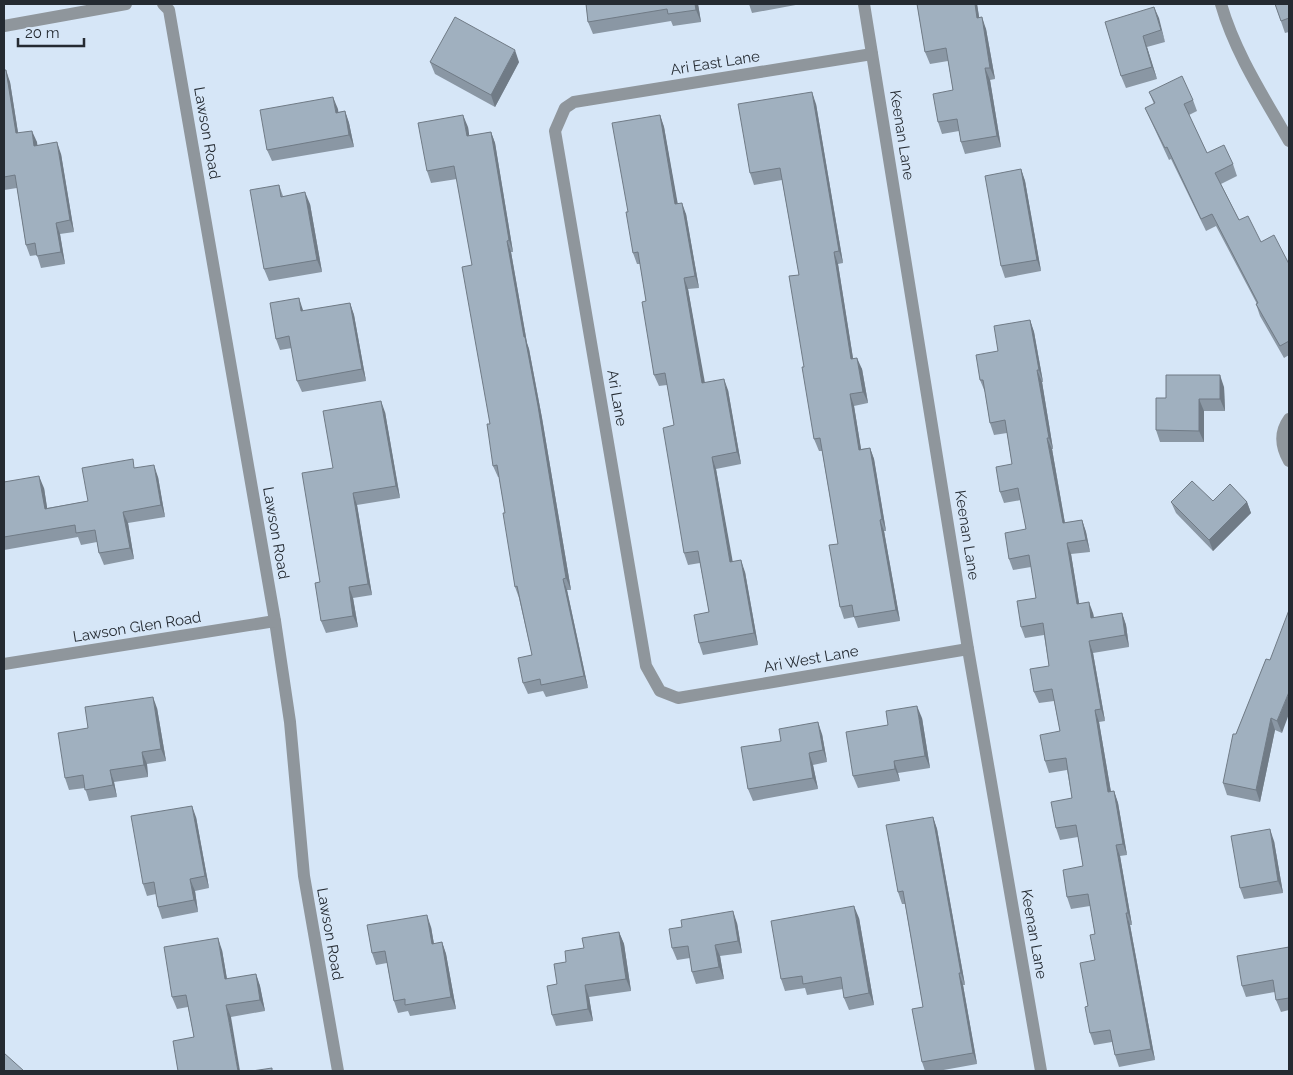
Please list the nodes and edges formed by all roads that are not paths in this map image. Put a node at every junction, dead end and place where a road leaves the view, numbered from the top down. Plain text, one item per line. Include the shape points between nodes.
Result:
1 (126, 4) edge
2 (163, 4) edge
3 (864, 4) edge
4 (1221, 4) edge
5 (4, 26) edge
6 (872, 54) junction
7 (565, 108) joint
8 (1289, 141) edge
9 (1289, 419) edge
10 (1289, 461) edge
11 (275, 621) junction
12 (968, 649) junction
13 (4, 664) edge
14 (660, 691) joint
15 (338, 1071) edge
16 (1042, 1071) edge

1 - 5 street
2 - 11 street, Lawson Road via 169,10
3 - 6 street, Keenan Lane
4 - 8 street via 1245,62
6 - 7 street, Ari East Lane via 574,102
6 - 12 street, Keenan Lane
7 - 14 street, Ari Lane via 555,131 646,666
9 - 10 street via 1282,437
11 - 13 street, Lawson Glen Road
11 - 15 street, Lawson Road via 290,722 304,876
12 - 14 street, Ari West Lane via 678,698
12 - 16 street, Keenan Lane

